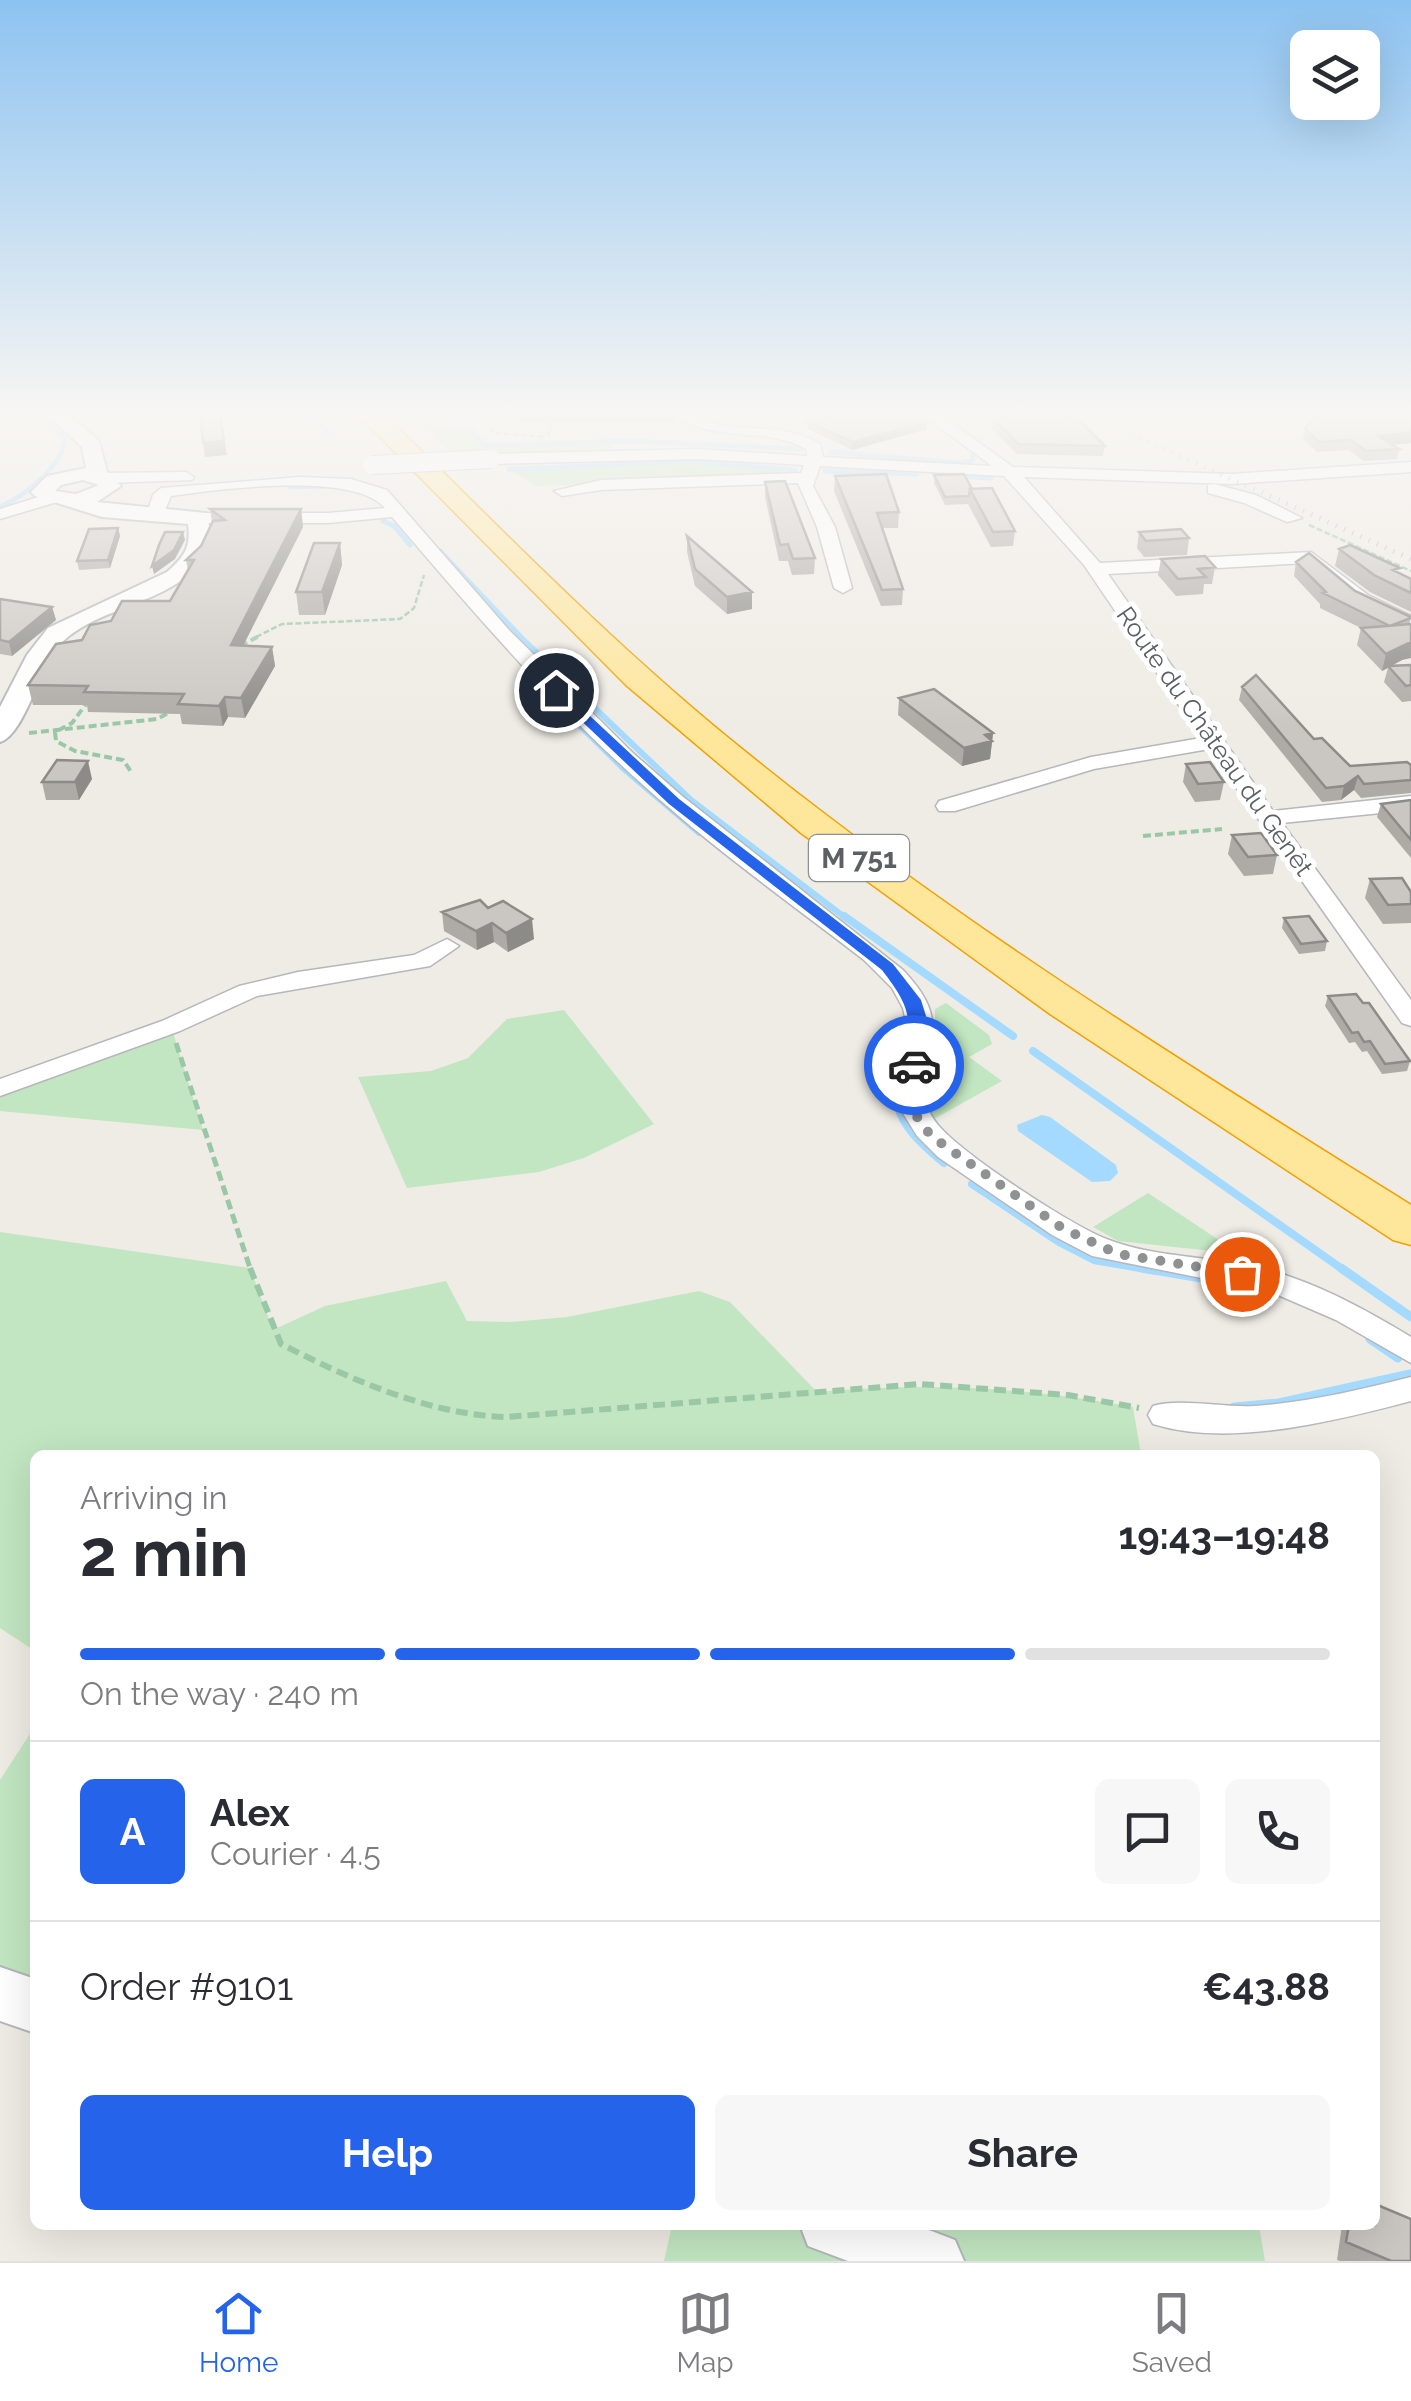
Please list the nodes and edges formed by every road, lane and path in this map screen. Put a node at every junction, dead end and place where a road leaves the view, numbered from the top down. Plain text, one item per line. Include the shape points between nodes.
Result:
1 (188, 518) edge
2 (198, 518) junction
3 (344, 518) edge
4 (400, 518) edge
5 (474, 518) edge
6 (501, 518) edge
7 (820, 518) edge
8 (1052, 518) edge
9 (1293, 518) edge
10 (438, 564) junction
11 (1093, 570) junction
12 (1411, 571) edge
13 (843, 588) dead end
14 (1411, 624) edge
15 (224, 650) edge
16 (91, 698) edge
17 (176, 709) edge
18 (55, 732) junction
19 (0, 733) edge
20 (1214, 742) junction
21 (132, 773) dead end
22 (1411, 803) edge
23 (947, 806) dead end
24 (1268, 818) junction
25 (1222, 829) dead end
26 (1142, 836) dead end
27 (448, 946) dead end
28 (1411, 1018) edge
29 (171, 1026) junction
30 (0, 1088) edge
31 (1411, 1194) edge
32 (1411, 1228) edge
33 (1411, 1352) edge
34 (1411, 1389) edge
35 (1164, 1415) joint
36 (0, 1994) edge
37 (30, 2004) edge
38 (844, 2230) edge
39 (934, 2261) edge

1 - 2 street
2 - 3 street
2 - 19 street via 201,543 184,572 62,630 40,656
4 - 10 street
5 - 32 highway, M 751 via 615,658 776,795 1013,968
6 - 31 highway, M 751 via 640,652 802,786 1026,947
7 - 13 street
8 - 11 street, Route du Château du Genêt
9 - 12 path
10 - 15 path via 424,575 414,608 400,618 282,624
10 - 33 street via 537,671 674,801 899,980 919,1016 912,1110 948,1151 1102,1248 1277,1283 1347,1312
11 - 14 street via 1311,556 1353,594
11 - 20 street, Route du Château du Genêt
16 - 18 path via 78,718
17 - 18 path via 157,719
18 - 19 path
18 - 21 path via 64,746 122,760
20 - 23 street via 1091,763
20 - 24 street, Route du Château du Genêt
22 - 24 street
24 - 28 street, Route du Château du Genêt
25 - 26 path
27 - 29 street via 421,961 248,992
29 - 30 street
29 - 35 path via 273,1330 280,1344 336,1372 466,1416 920,1384 1068,1395
34 - 35 street via 1218,1422
36 - 37 street
38 - 39 street

